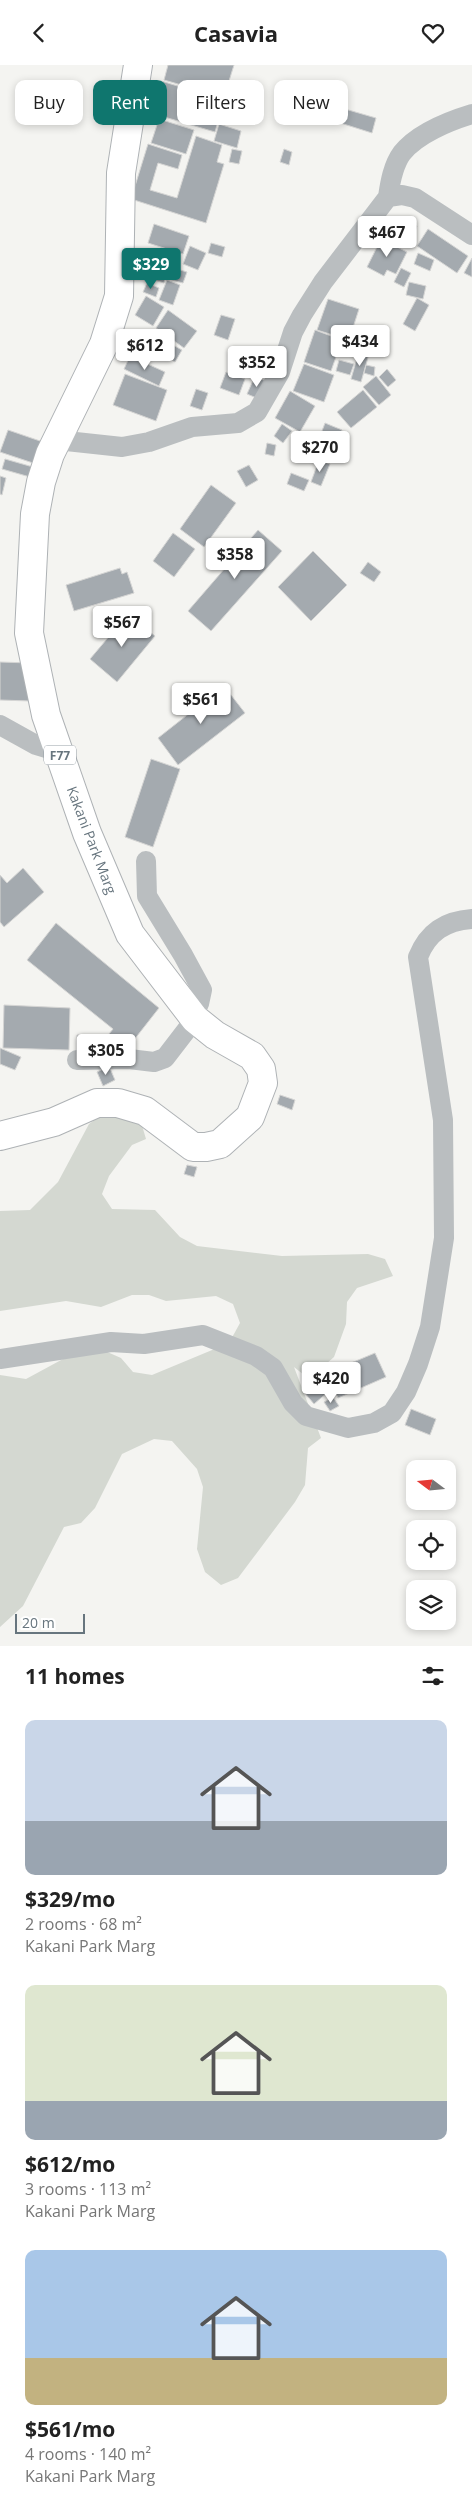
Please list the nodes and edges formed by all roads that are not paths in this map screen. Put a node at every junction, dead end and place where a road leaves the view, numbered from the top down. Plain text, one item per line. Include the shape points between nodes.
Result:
1 (138, 65) edge
2 (472, 114) edge
3 (388, 197) junction
4 (472, 235) edge
5 (57, 440) junction
6 (0, 725) edge
7 (59, 752) junction
8 (146, 861) dead end
9 (472, 919) edge
10 (192, 1015) junction
11 (77, 1060) dead end
12 (0, 1136) edge
13 (0, 1359) edge

1 - 5 main road, Kakani Park Marg / F77 via 120,173 119,296 104,344
2 - 3 street via 456,119 410,145 401,155 390,182
3 - 4 street via 402,195 415,198
3 - 5 street via 302,315 292,332 280,372 257,412 238,423 192,427 149,442 122,447
5 - 7 main road, Kakani Park Marg / F77 via 40,482 35,515 29,633 46,715
6 - 7 street via 36,745
7 - 10 main road, Kakani Park Marg / F77 via 87,833 130,935
8 - 10 street via 147,896 202,990
9 - 13 street via 454,920 433,932 418,957 443,1120 444,1238 430,1327 406,1392 392,1413 374,1423 348,1428 306,1416 293,1403 273,1368 256,1356 204,1335 144,1344 110,1342
10 - 11 street via 165,1058 154,1062
10 - 12 main road, Kakani Park Marg / F77 via 215,1035 252,1055 261,1069 263,1083 250,1117 220,1144 193,1147 145,1111 118,1103 98,1103 54,1123

